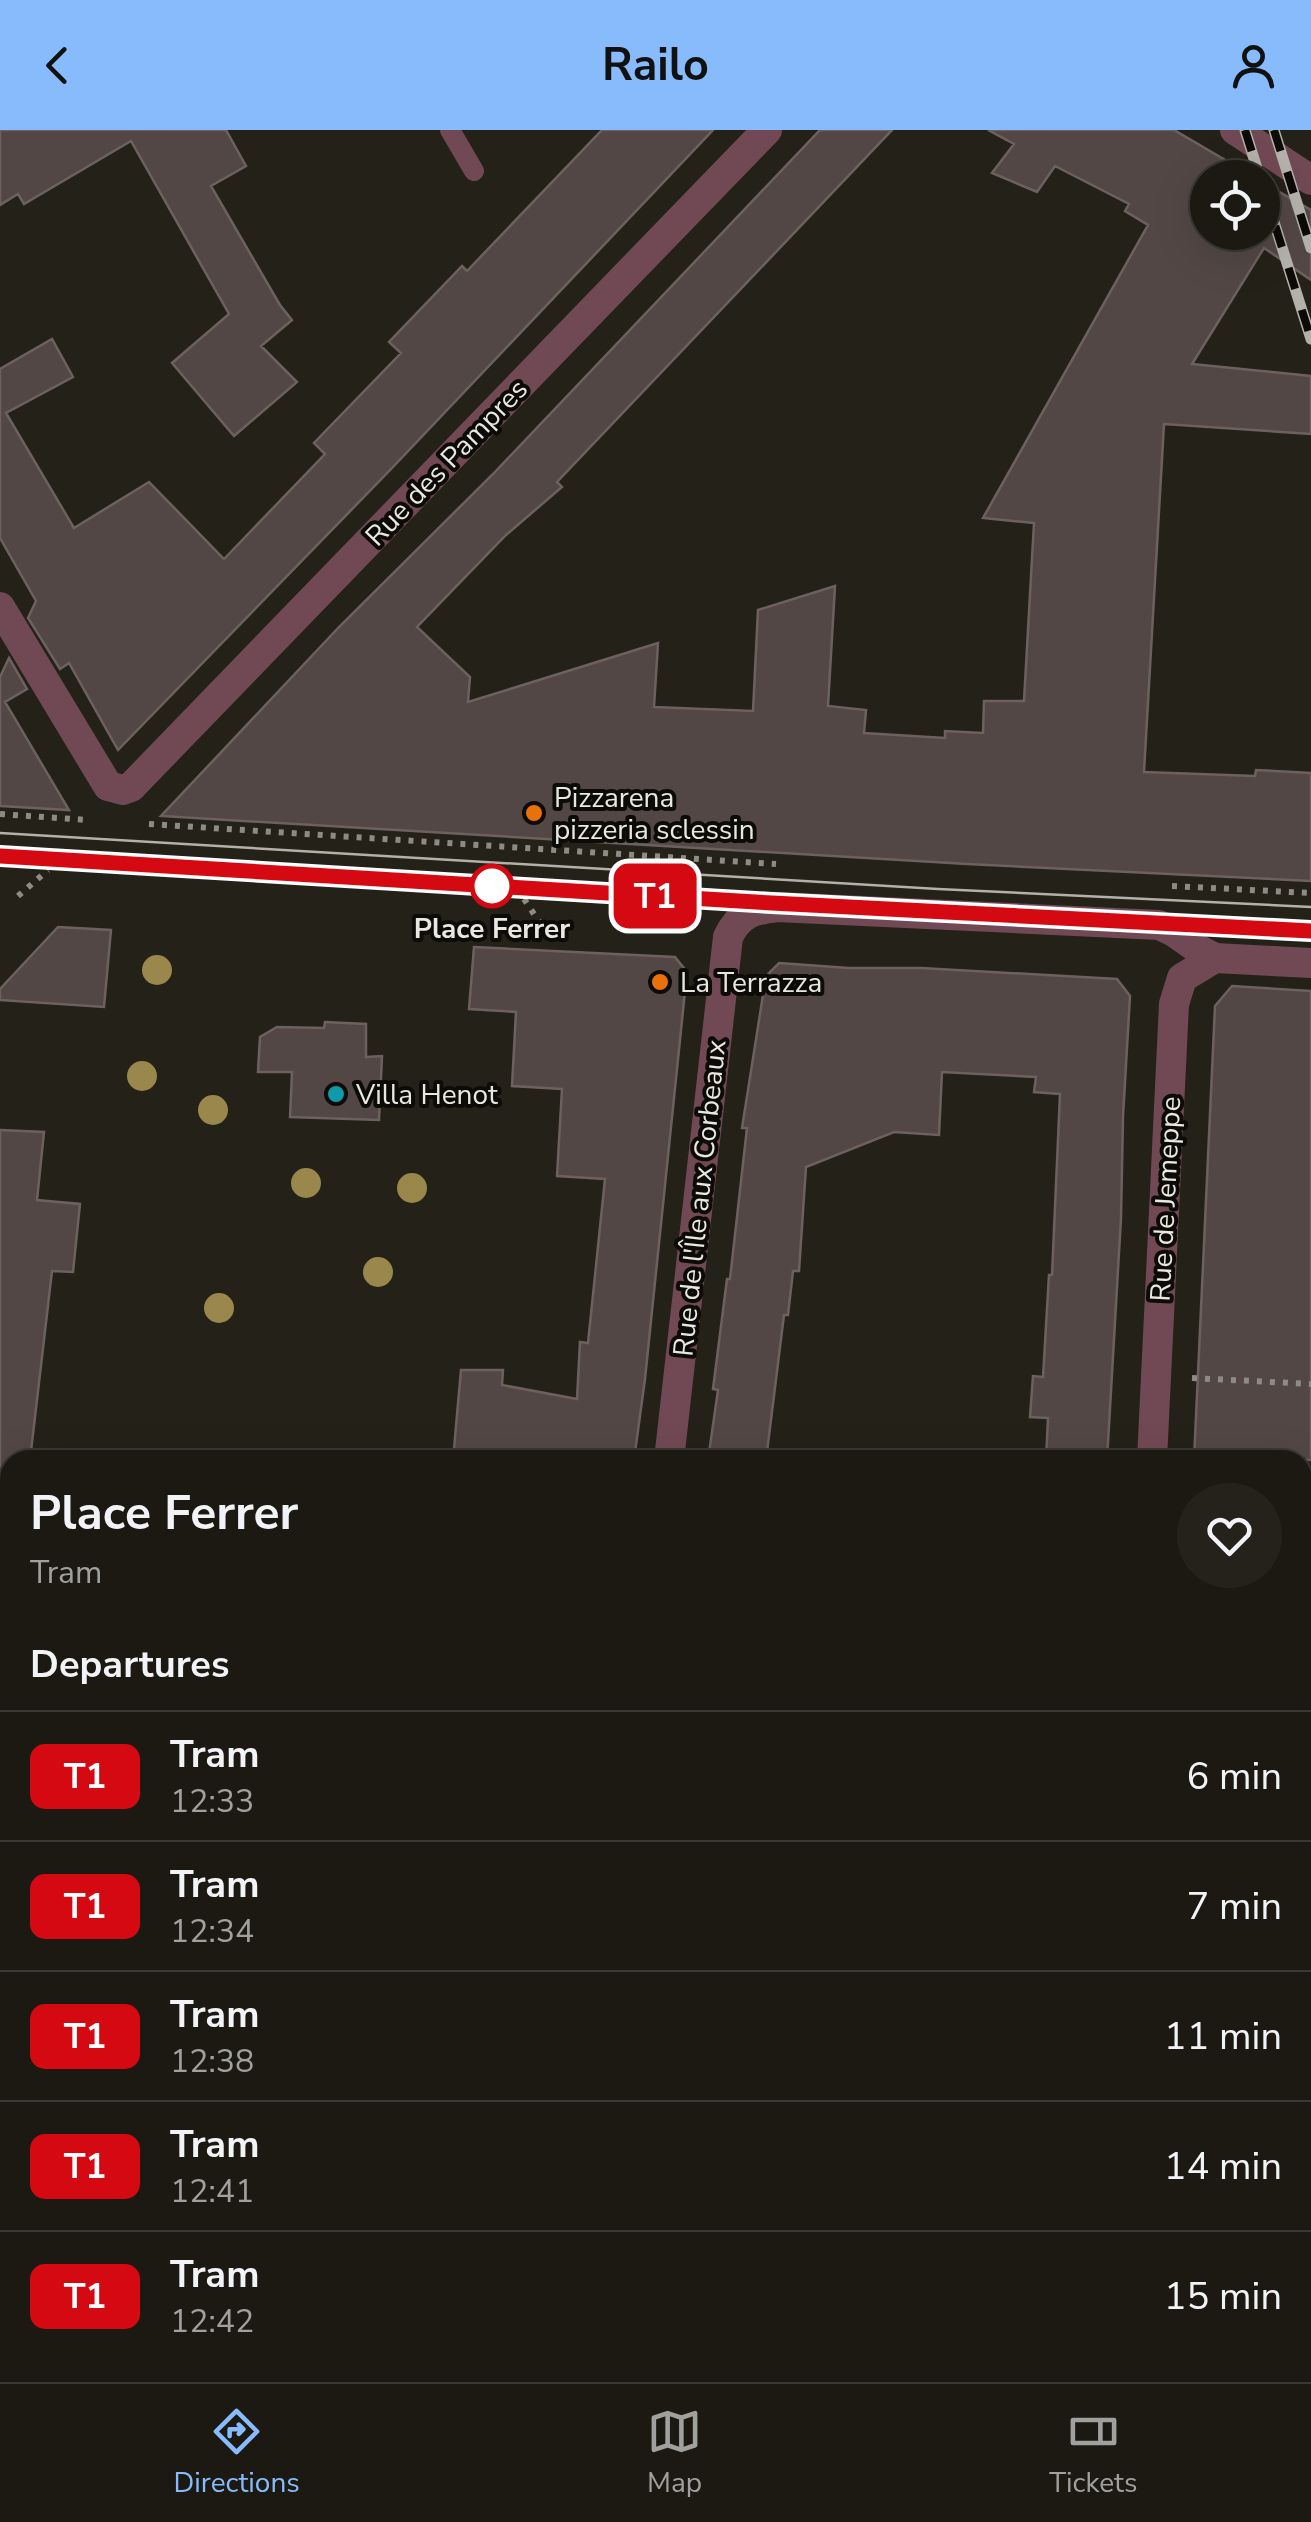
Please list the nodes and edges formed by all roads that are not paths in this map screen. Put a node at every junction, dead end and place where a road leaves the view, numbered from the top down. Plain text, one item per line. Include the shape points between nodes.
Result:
1 (450, 130) edge
2 (767, 130) edge
3 (1235, 130) edge
4 (474, 170) dead end
5 (1311, 180) edge
6 (0, 607) edge
7 (1216, 958) junction
8 (1311, 963) edge
9 (671, 1450) edge
10 (1152, 1450) edge

1 - 4 lane
2 - 6 street, Rue des Pampres via 132,787 114,790 103,779
3 - 5 street
7 - 8 street
7 - 9 street, Rue de l'Île aux Corbeaux via 1159,925 777,907 745,913 728,937
7 - 10 street, Rue de Jemeppe via 1182,978 1174,1004

